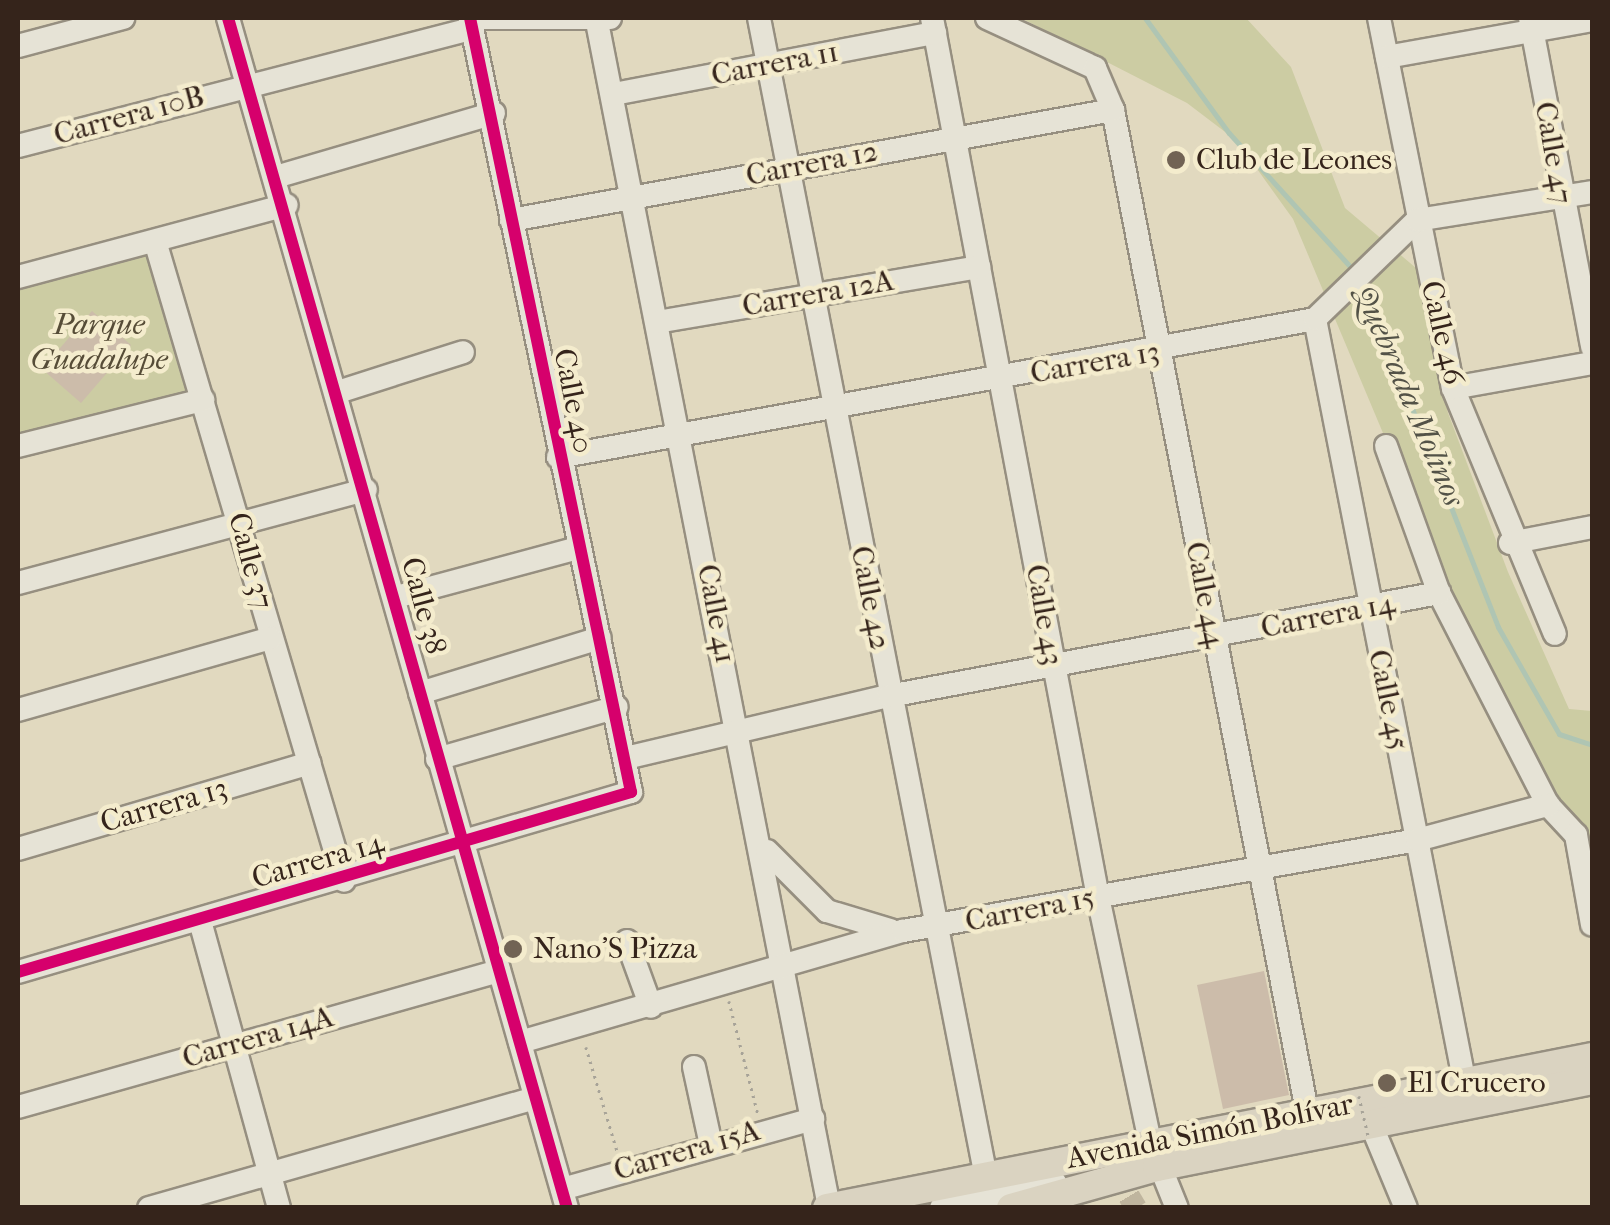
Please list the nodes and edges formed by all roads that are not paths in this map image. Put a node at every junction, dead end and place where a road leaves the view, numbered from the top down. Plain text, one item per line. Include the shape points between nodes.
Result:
1 (123, 18) edge
2 (228, 18) edge
3 (760, 18) edge
4 (987, 18) edge
5 (1379, 18) edge
6 (604, 20) edge
7 (1592, 20) edge
8 (471, 21) edge
9 (1531, 25) edge
10 (933, 26) edge
11 (18, 46) edge
12 (1386, 57) junction
13 (767, 66) junction
14 (249, 83) junction
15 (614, 94) junction
16 (1113, 110) junction
17 (494, 113) junction
18 (953, 136) junction
19 (18, 146) edge
20 (789, 169) junction
21 (279, 176) junction
22 (1592, 192) edge
23 (1560, 200) junction
24 (631, 201) junction
25 (286, 205) junction
26 (512, 220) junction
27 (1417, 220) junction
28 (155, 241) junction
29 (978, 267) junction
30 (18, 277) edge
31 (812, 296) junction
32 (1316, 319) junction
33 (657, 322) junction
34 (1592, 347) edge
35 (463, 352) dead end
36 (1158, 352) junction
37 (1592, 363) edge
38 (1001, 380) junction
39 (1453, 388) junction
40 (338, 392) junction
41 (203, 400) junction
42 (833, 406) junction
43 (681, 432) junction
44 (18, 446) edge
45 (1386, 446) dead end
46 (558, 458) junction
47 (366, 490) junction
48 (240, 519) junction
49 (1592, 526) edge
50 (1510, 543) junction
51 (577, 548) junction
52 (18, 583) edge
53 (1439, 593) junction
54 (396, 597) junction
55 (1369, 610) junction
56 (1555, 634) dead end
57 (270, 638) junction
58 (600, 638) junction
59 (1213, 638) junction
60 (1054, 668) junction
61 (420, 693) junction
62 (889, 696) junction
63 (617, 707) junction
64 (18, 710) edge
65 (739, 732) junction
66 (630, 757) junction
67 (437, 759) junction
68 (310, 763) junction
69 (631, 792) joint
70 (1548, 805) junction
71 (757, 826) junction
72 (1416, 840) junction
73 (458, 845) junction
74 (18, 848) edge
75 (1254, 868) junction
76 (344, 882) junction
77 (1098, 897) junction
78 (200, 922) junction
79 (1592, 925) edge
80 (935, 928) junction
81 (903, 931) junction
82 (627, 941) dead end
83 (781, 964) junction
84 (500, 971) junction
85 (18, 972) edge
86 (650, 1007) junction
87 (520, 1042) junction
88 (1592, 1042) edge
89 (228, 1046) junction
90 (1592, 1057) edge
91 (694, 1067) dead end
92 (1464, 1079) junction
93 (1592, 1080) edge
94 (535, 1098) junction
95 (18, 1107) edge
96 (1307, 1111) junction
97 (813, 1119) junction
98 (1370, 1132) junction
99 (711, 1145) junction
100 (1153, 1154) junction
101 (272, 1175) junction
102 (986, 1177) junction
103 (1054, 1182) dead end
104 (564, 1198) edge
105 (828, 1207) edge
106 (941, 1207) edge
107 (149, 1208) edge
108 (279, 1208) edge
109 (1011, 1208) edge
110 (1160, 1208) edge
111 (1177, 1208) edge
112 (1406, 1208) edge

1 - 11 street
2 - 14 street, Calle 38
3 - 13 street, Calle 42
4 - 16 street, Calle 44 via 1071,52 1103,80
5 - 12 street, Calle 46
6 - 8 street, Carrera 10B
6 - 15 street, Calle 41
7 - 9 street
8 - 14 street, Carrera 10B
8 - 17 street, Calle 40
9 - 12 street
9 - 23 street, Calle 47
10 - 13 street, Carrera 11
10 - 18 street, Calle 43
12 - 27 street, Calle 46
13 - 15 street, Carrera 11
13 - 20 street, Calle 42
14 - 19 street, Carrera 10B
14 - 21 street, Calle 38
15 - 24 street, Calle 41
16 - 18 street, Carrera 12
16 - 36 street, Calle 44
17 - 21 street
17 - 26 street, Calle 40
18 - 20 street, Carrera 12
18 - 29 street, Calle 43
20 - 24 street, Carrera 12
20 - 31 street, Calle 42
21 - 25 street, Calle 38
22 - 23 street
23 - 27 street
23 - 34 street, Calle 47
24 - 26 street, Carrera 12
24 - 33 street, Calle 41
25 - 28 street
25 - 40 street, Calle 38
26 - 46 street, Calle 40
27 - 32 street
27 - 39 street, Calle 46
28 - 30 street
28 - 41 street, Calle 37
29 - 31 street, Carrera 12A
29 - 38 street, Calle 43
31 - 33 street, Carrera 12A
31 - 42 street, Calle 42
32 - 36 street, Carrera 13
32 - 55 street, Calle 45
33 - 43 street, Calle 41
35 - 40 street
36 - 38 street, Carrera 13
36 - 59 street, Calle 44
37 - 39 street
38 - 42 street, Carrera 13
38 - 60 street, Calle 43
39 - 50 street, Calle 46
40 - 47 street, Calle 38
41 - 44 street
41 - 48 street, Calle 37
42 - 43 street, Carrera 13
42 - 62 street, Calle 42
43 - 46 street, Carrera 13
43 - 65 street, Calle 41
45 - 53 street
46 - 51 street, Calle 40
47 - 48 street
47 - 54 street, Calle 38
48 - 52 street
48 - 57 street, Calle 37
49 - 50 street
50 - 56 street, Calle 46
51 - 54 street
51 - 58 street, Calle 40
53 - 55 street, Carrera 14
53 - 70 street
54 - 61 street, Calle 38
55 - 59 street, Carrera 14
55 - 72 street, Calle 45
57 - 64 street
57 - 68 street, Calle 37
58 - 61 street
58 - 63 street, Calle 40
59 - 60 street, Carrera 14
59 - 75 street, Calle 44
60 - 62 street, Carrera 14
60 - 77 street, Calle 43
61 - 67 street, Calle 38
62 - 65 street, Carrera 14
62 - 80 street, Calle 42
63 - 66 street, Calle 40
63 - 67 street
65 - 66 street, Carrera 14
65 - 71 street, Calle 41
66 - 69 street, Calle 40
67 - 73 street, Calle 38
68 - 74 street, Carrera 13
68 - 76 street, Calle 37
69 - 73 street, Carrera 14
70 - 72 street, Carrera 15
70 - 79 street via 1576,835
71 - 81 street via 771,863 814,903 859,924
71 - 83 street, Calle 41
72 - 75 street, Carrera 15
72 - 92 street, Calle 45
73 - 76 street, Carrera 14
73 - 84 street, Calle 38
75 - 77 street, Carrera 15
75 - 96 street, Calle 44
76 - 78 street, Carrera 14
77 - 80 street, Carrera 15
77 - 100 street, Calle 43
78 - 85 street, Carrera 14
78 - 89 street
80 - 81 street, Carrera 15
80 - 102 street, Calle 42
81 - 83 street, Carrera 15
82 - 86 street
83 - 86 street, Carrera 15
83 - 97 street, Calle 41
84 - 87 street, Calle 38
84 - 89 street, Carrera 14A
86 - 87 street, Carrera 15
87 - 94 street, Calle 38
88 - 90 street
89 - 95 street, Carrera 14A
89 - 101 street
90 - 92 main road, Avenida Simón Bolívar
91 - 99 street
92 - 96 main road, Avenida Simón Bolívar
93 - 98 main road, Avenida Simón Bolívar
94 - 101 street
94 - 104 street, Calle 38
96 - 100 main road, Avenida Simón Bolívar
97 - 99 street, Carrera 15A
97 - 105 street, Calle 41
98 - 100 main road, Avenida Simón Bolívar
98 - 112 street
99 - 104 street, Carrera 15A via 623,1168
100 - 102 main road, Avenida Simón Bolívar
100 - 109 main road, Avenida Simón Bolívar
100 - 110 street
100 - 111 street, Calle 43
101 - 107 street
101 - 108 street
102 - 105 main road, Avenida Simón Bolívar
103 - 106 street

